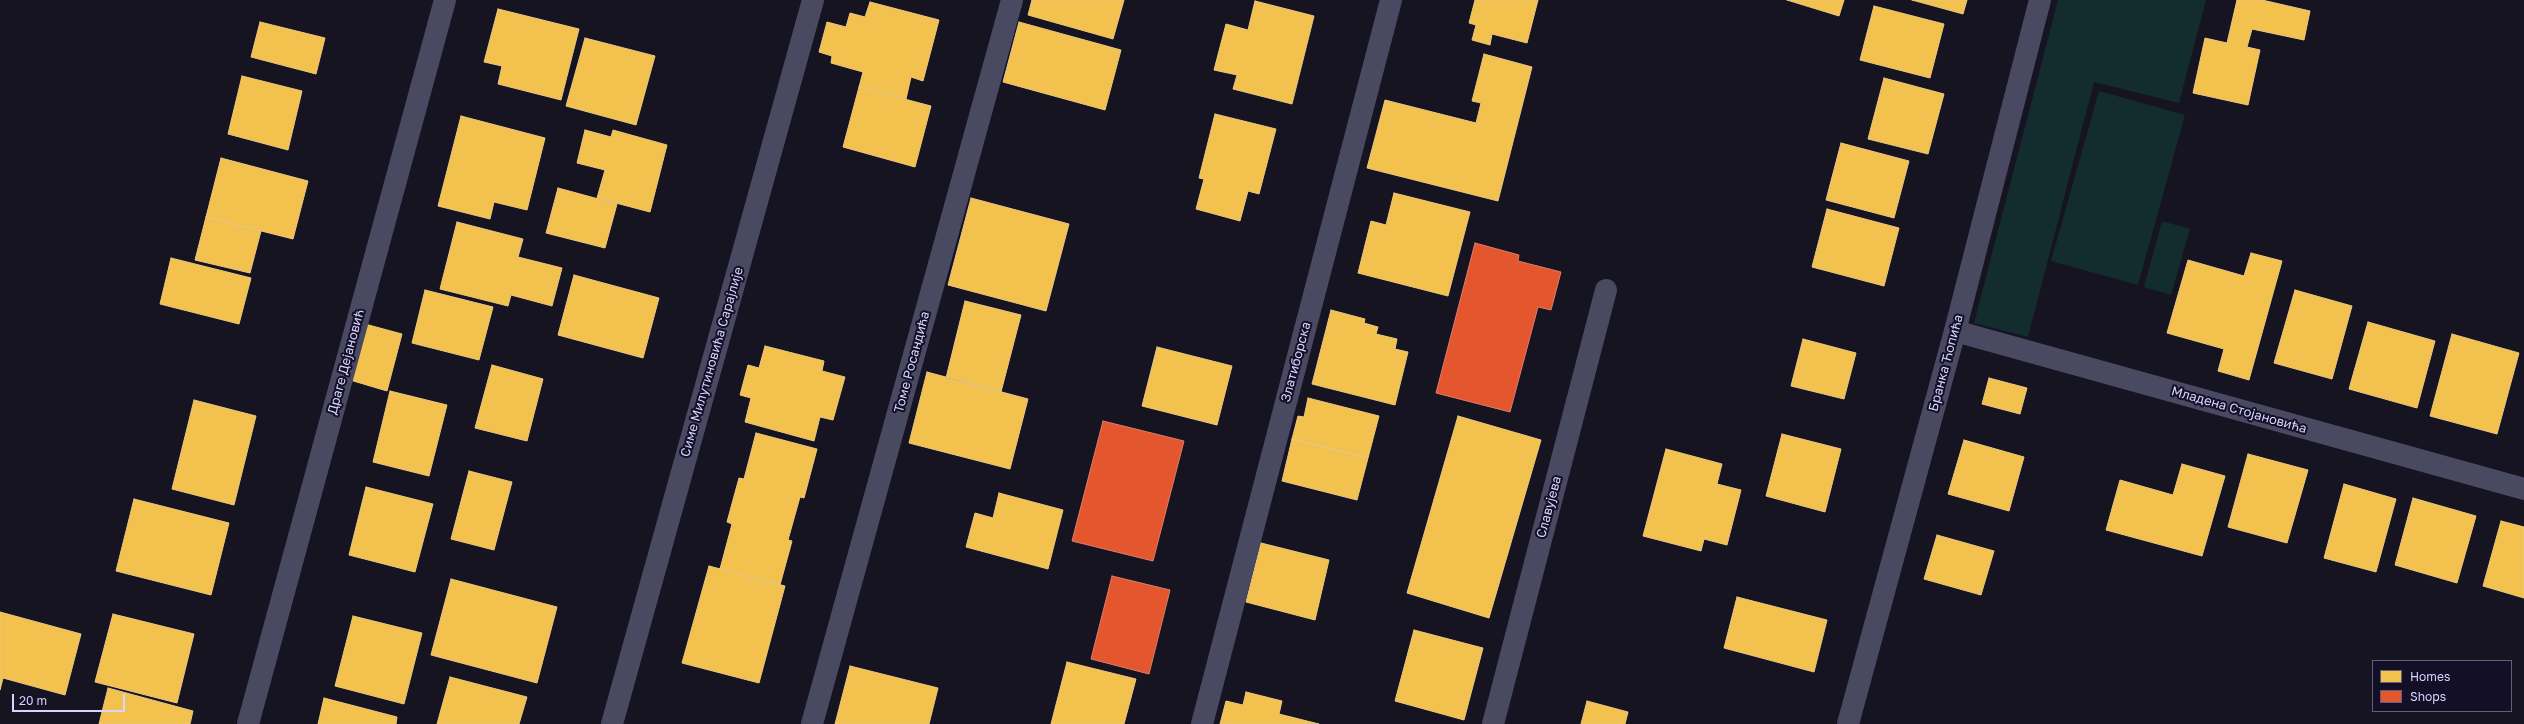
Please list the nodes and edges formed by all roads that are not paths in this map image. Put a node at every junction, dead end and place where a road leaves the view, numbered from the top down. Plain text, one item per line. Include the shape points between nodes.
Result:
1 (445, 0) edge
2 (813, 0) edge
3 (1012, 0) edge
4 (1391, 0) edge
5 (2040, 0) edge
6 (1606, 290) dead end
7 (1955, 330) junction
8 (2524, 489) edge
9 (248, 724) edge
10 (612, 724) edge
11 (812, 724) edge
12 (1202, 724) edge
13 (1493, 724) edge
14 (1848, 724) edge

1 - 9 street, Драге Дејановић
2 - 10 street, Симе Милутиновића Сарајлије
3 - 11 street, Томе Росандића
4 - 12 street, Златиборска
5 - 7 street, Бранка Ћопића
6 - 13 street, Славујева
7 - 8 street, Младена Стојановића
7 - 14 street, Бранка Ћопића

